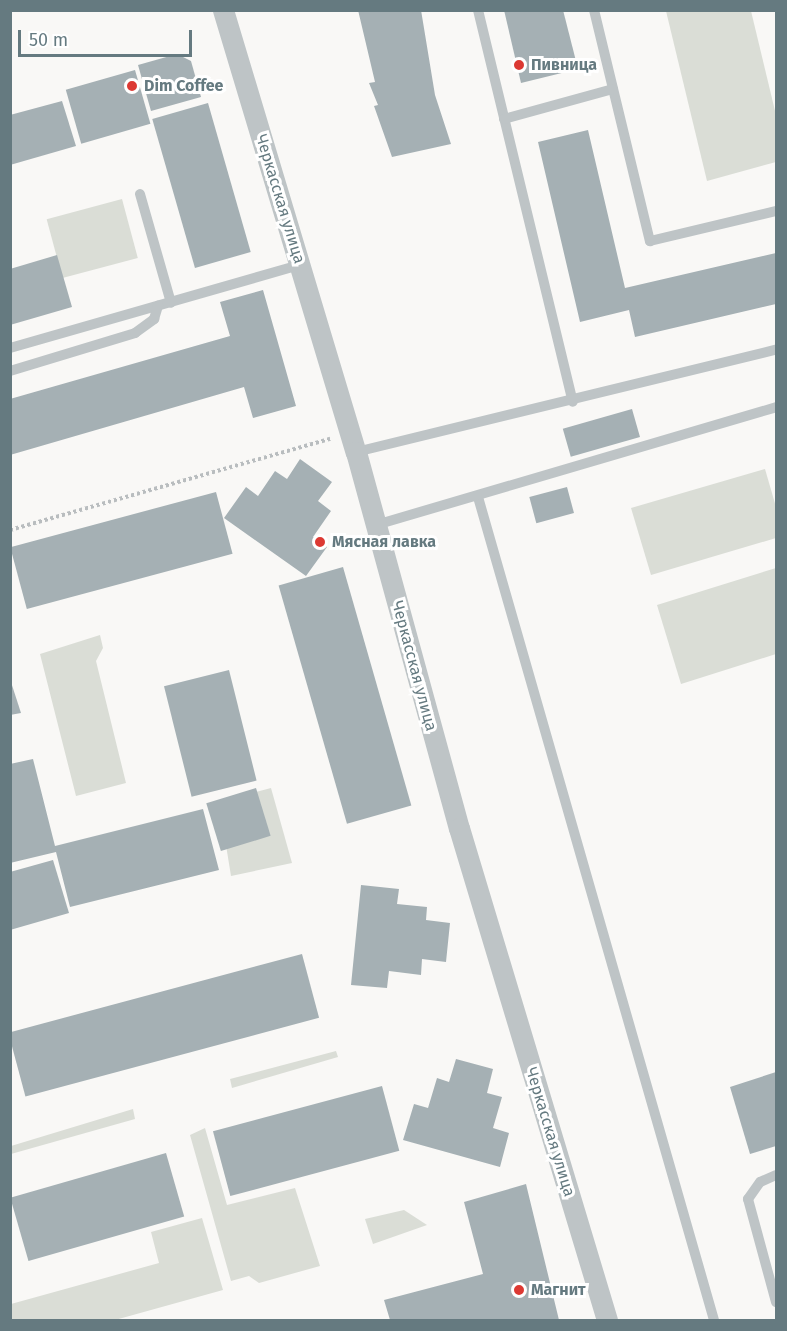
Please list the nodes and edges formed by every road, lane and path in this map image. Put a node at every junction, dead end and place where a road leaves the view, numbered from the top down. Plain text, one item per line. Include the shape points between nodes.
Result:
1 (223, 10) edge
2 (478, 10) edge
3 (594, 10) edge
4 (614, 89) junction
5 (504, 119) junction
6 (140, 194) dead end
7 (777, 211) edge
8 (299, 265) junction
9 (171, 303) junction
10 (158, 306) junction
11 (10, 348) edge
12 (777, 350) edge
13 (10, 372) edge
14 (573, 402) junction
15 (777, 407) edge
16 (331, 438) dead end
17 (356, 452) junction
18 (478, 497) junction
19 (386, 522) dead end
20 (10, 530) edge
21 (777, 1175) edge
22 (777, 1302) edge
23 (607, 1320) edge
24 (714, 1320) edge

1 - 8 street, Черкасская улица
2 - 5 lane
3 - 4 lane
4 - 5 lane
4 - 7 lane via 650,241
5 - 14 lane
6 - 9 lane
8 - 9 lane
8 - 17 street, Черкасская улица
9 - 10 lane
10 - 11 lane
10 - 13 lane via 154,319 135,333
12 - 14 lane
14 - 17 lane
15 - 18 lane
16 - 20 path
17 - 23 street, Черкасская улица via 459,828
18 - 19 lane
18 - 24 lane
21 - 22 lane via 760,1182 748,1200

